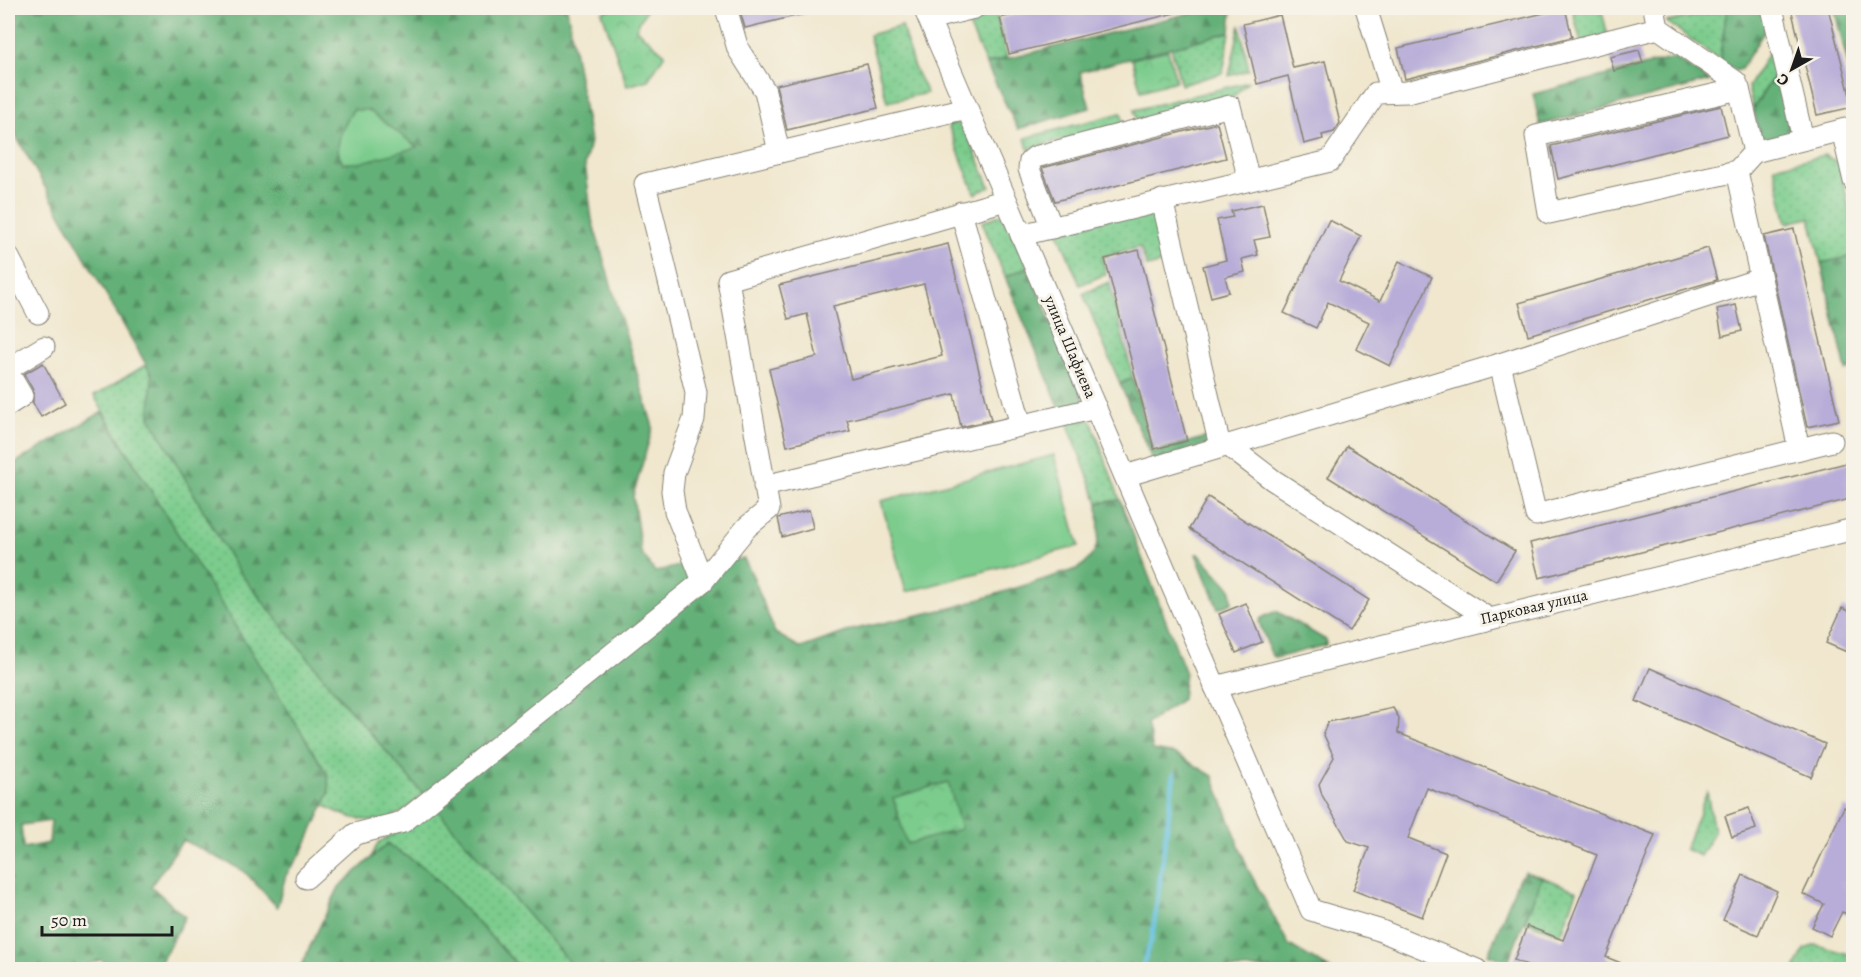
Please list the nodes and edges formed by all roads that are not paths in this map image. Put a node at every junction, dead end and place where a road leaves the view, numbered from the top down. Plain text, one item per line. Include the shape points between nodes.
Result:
1 (726, 8) edge
2 (974, 8) edge
3 (1366, 8) edge
4 (1654, 8) edge
5 (1772, 8) edge
6 (926, 14) edge
7 (1659, 28) junction
8 (1739, 88) junction
9 (1392, 92) junction
10 (967, 108) junction
11 (1848, 128) edge
12 (1803, 140) junction
13 (1754, 152) junction
14 (779, 153) junction
15 (1737, 171) junction
16 (1249, 180) junction
17 (1854, 181) edge
18 (1006, 200) junction
19 (1162, 200) junction
20 (961, 212) junction
21 (1053, 228) junction
22 (1021, 235) junction
23 (8, 256) edge
24 (1760, 279) junction
25 (38, 313) dead end
26 (44, 347) dead end
27 (1500, 364) junction
28 (8, 370) edge
29 (8, 405) edge
30 (1096, 408) junction
31 (1021, 424) junction
32 (1832, 441) dead end
33 (1223, 445) junction
34 (1799, 449) junction
35 (1125, 476) junction
36 (764, 486) junction
37 (1854, 529) edge
38 (703, 581) junction
39 (1488, 618) junction
40 (1215, 687) junction
41 (306, 878) dead end
42 (1477, 969) edge

1 - 14 street via 738,49 765,91
2 - 6 street
3 - 9 street
4 - 7 street
5 - 12 street
6 - 10 street, улица Шафиева
7 - 8 street
7 - 9 street via 1407,92
8 - 13 street
8 - 15 street via 1536,136 1549,213
9 - 16 street via 1376,93 1330,161
10 - 14 street
10 - 18 street, улица Шафиева
11 - 12 street
11 - 17 street
12 - 13 street
13 - 15 street
14 - 38 street via 645,184 696,392 694,419 674,473 672,490 675,511
15 - 24 street
16 - 19 street
16 - 21 street via 1230,106 1035,157 1029,169
18 - 20 street
18 - 22 street, улица Шафиева
19 - 21 street
19 - 33 street
20 - 31 street
20 - 36 street via 728,280
21 - 22 street
22 - 30 street, улица Шафиева
23 - 25 street
24 - 27 street
24 - 34 street
26 - 28 street
27 - 33 street
27 - 34 street via 1536,515
28 - 29 street via 22,396
30 - 31 street
30 - 35 street, улица Шафиева
31 - 36 street
32 - 34 street
33 - 35 street
33 - 39 street
35 - 40 street, улица Шафиева
36 - 38 street via 769,509 747,527
37 - 39 street, Парковая улица
38 - 41 street via 403,822 355,834
39 - 40 street, Парковая улица
40 - 42 street, улица Шафиева via 1311,910 1379,930

